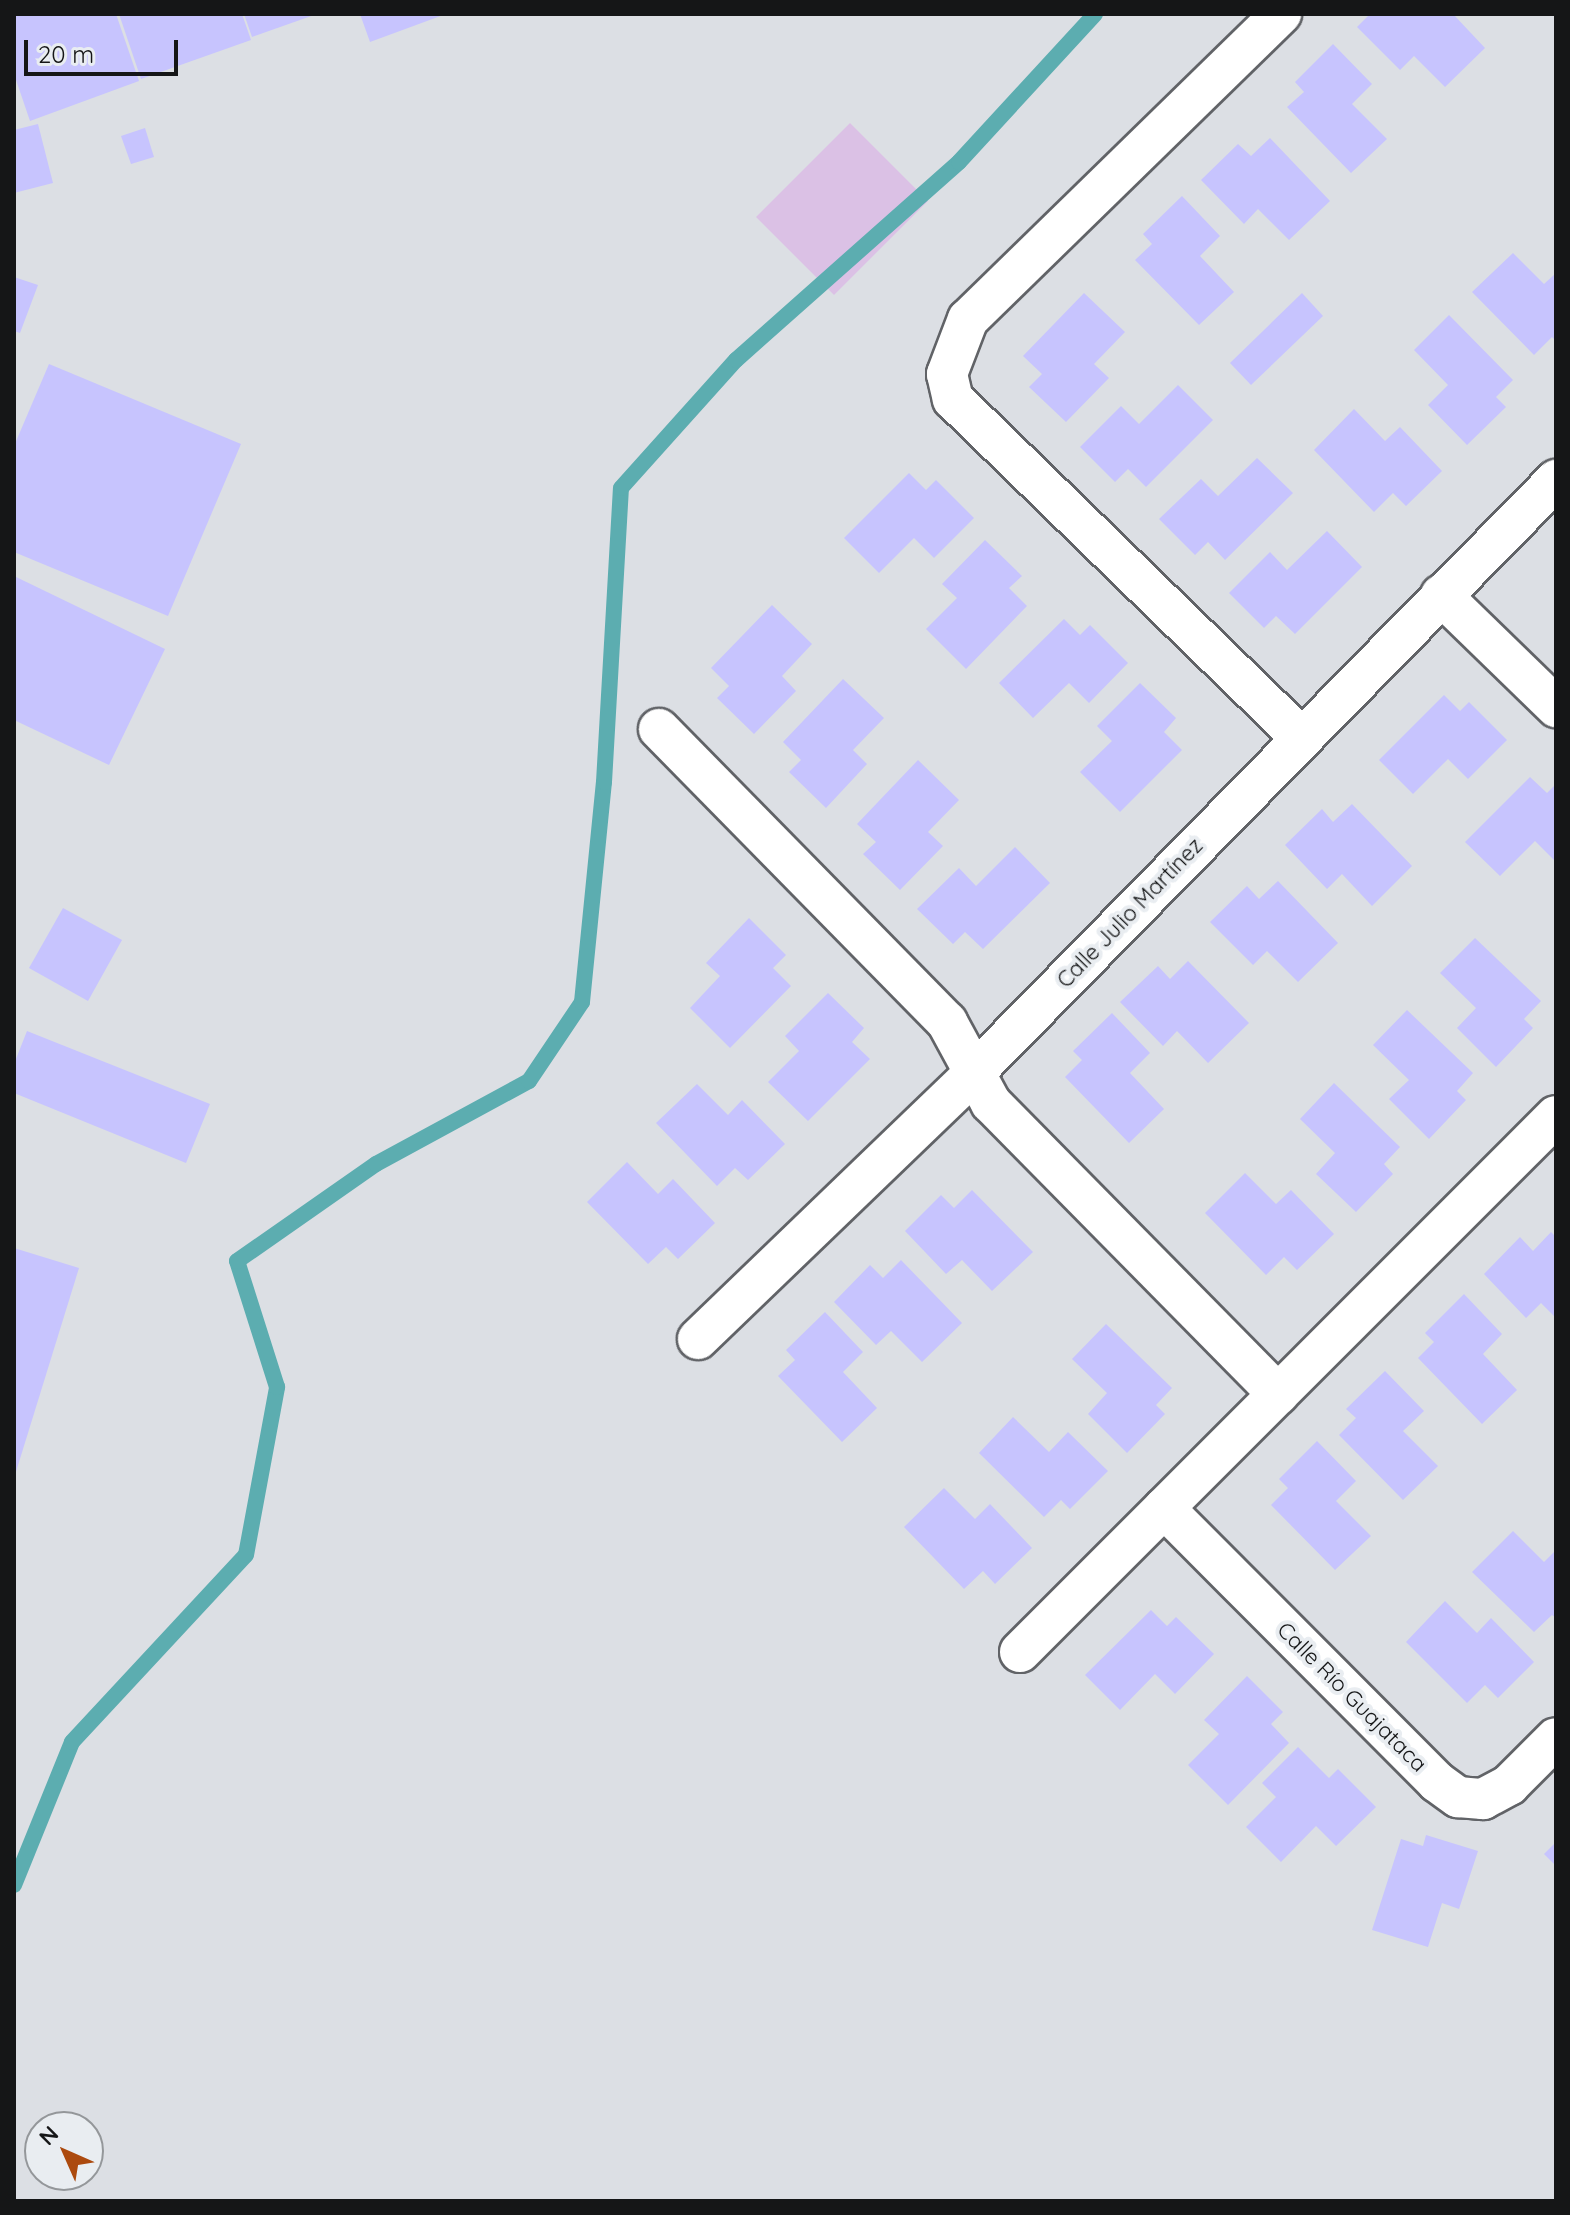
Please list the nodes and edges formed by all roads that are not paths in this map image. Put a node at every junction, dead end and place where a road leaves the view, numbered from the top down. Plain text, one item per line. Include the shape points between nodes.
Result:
1 (1281, 14) edge
2 (1556, 480) edge
3 (1441, 595) junction
4 (1556, 707) edge
5 (659, 729) dead end
6 (1301, 738) junction
7 (972, 1075) junction
8 (1556, 1116) edge
9 (698, 1339) dead end
10 (1278, 1394) junction
11 (1164, 1508) junction
12 (1020, 1652) dead end
13 (1556, 1738) edge

1 - 6 street via 968,319 947,374 953,399
2 - 3 street, Calle Julio Martínez
3 - 4 street
3 - 6 street, Calle Julio Martínez
5 - 7 street via 947,1022
6 - 7 street, Calle Julio Martínez
7 - 9 street, Calle Julio Martínez
7 - 10 street via 991,1103
8 - 10 street
10 - 11 street
11 - 12 street
11 - 13 street, Calle Río Guajataca via 1437,1782 1458,1797 1483,1799 1509,1785

